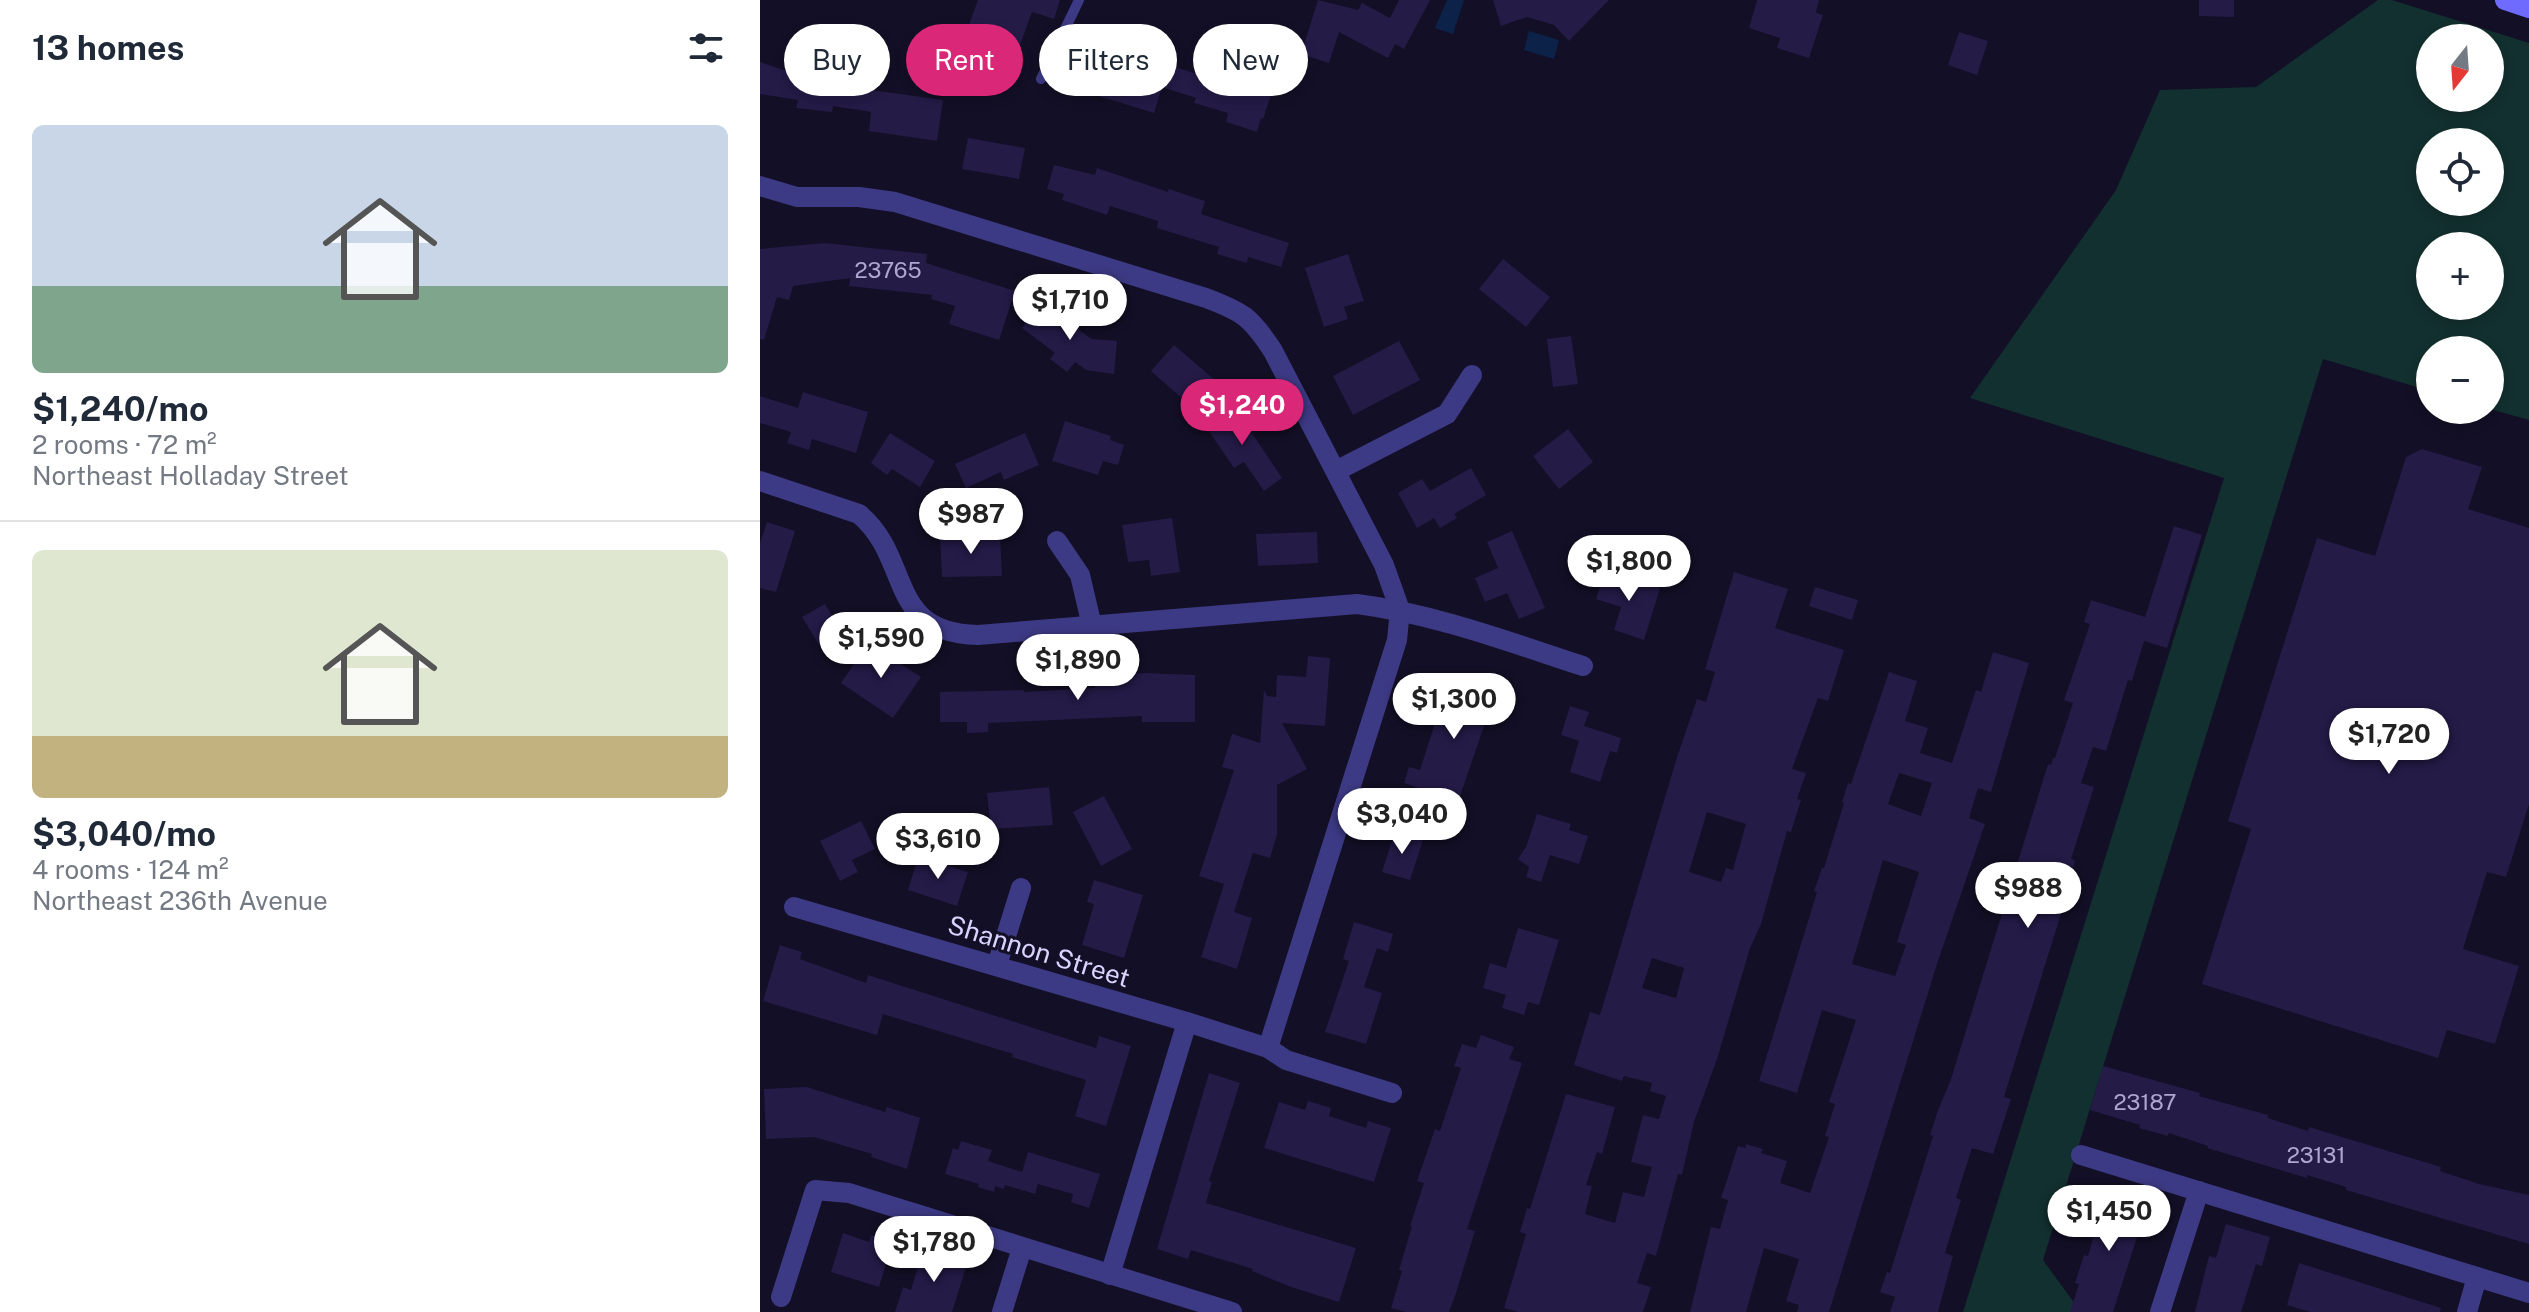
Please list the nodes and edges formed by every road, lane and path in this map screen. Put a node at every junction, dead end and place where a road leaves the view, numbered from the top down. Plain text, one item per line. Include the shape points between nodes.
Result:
1 (1079, 0) edge
2 (2505, 0) edge
3 (2529, 8) edge
4 (1067, 24) edge
5 (760, 186) edge
6 (1472, 375) dead end
7 (1336, 471) junction
8 (760, 481) edge
9 (1057, 541) dead end
10 (1400, 610) junction
11 (1092, 626) junction
12 (1583, 666) dead end
13 (1021, 888) dead end
14 (794, 907) dead end
15 (997, 965) junction
16 (1187, 1022) junction
17 (1268, 1048) junction
18 (1392, 1093) dead end
19 (2081, 1155) dead end
20 (2199, 1191) junction
21 (1022, 1248) junction
22 (1110, 1275) junction
23 (2477, 1277) junction
24 (2529, 1293) edge
25 (781, 1297) dead end
26 (1002, 1312) edge
27 (1232, 1312) edge
28 (2160, 1312) edge
29 (2467, 1312) edge

1 - 4 lane
2 - 3 main road
5 - 7 street via 797,197 895,202 1237,309 1256,324 1273,351
6 - 7 street via 1447,414
7 - 10 street via 1384,565
8 - 11 street via 841,506 871,524 906,600 931,625 958,635
9 - 11 street via 1080,575
10 - 11 street via 1357,604
10 - 12 street
10 - 17 street via 1397,640
13 - 15 street
14 - 15 street, Shannon Street
15 - 16 street, Shannon Street
16 - 17 street, Shannon Street
16 - 22 street
17 - 18 street, Shannon Street via 1286,1060
19 - 20 street
20 - 23 street
20 - 28 street
21 - 22 street
21 - 25 street via 849,1193 815,1190
21 - 26 street
22 - 27 street
23 - 24 street
23 - 29 street

